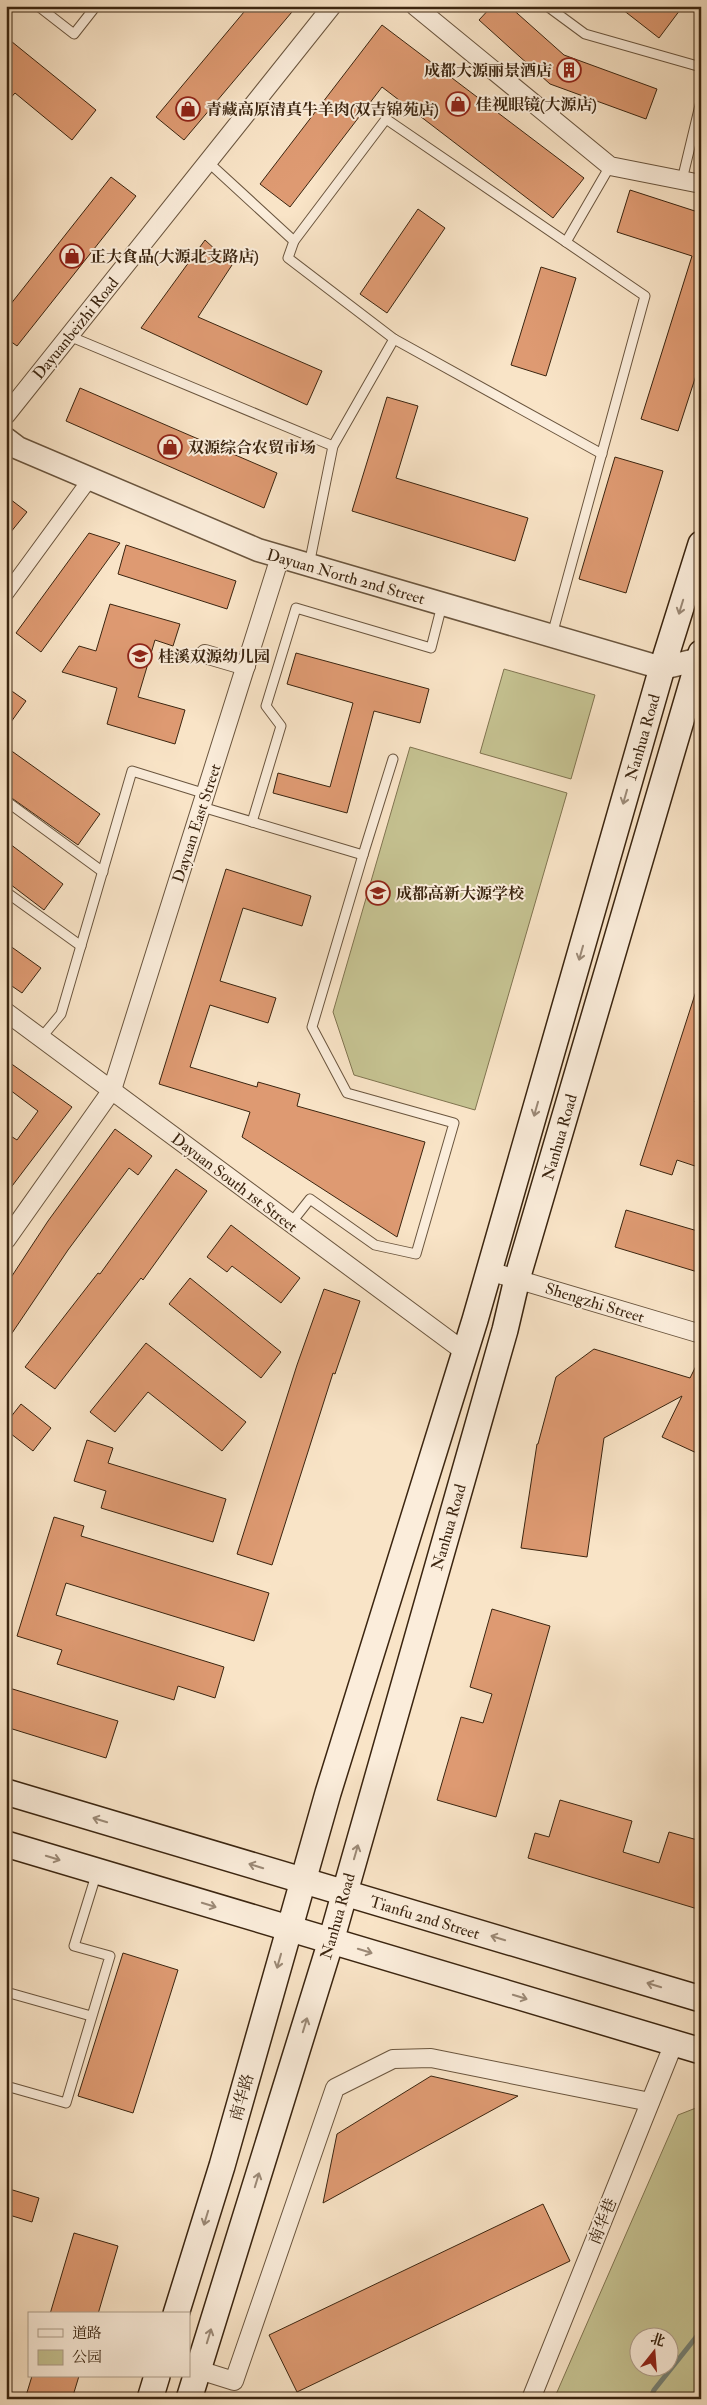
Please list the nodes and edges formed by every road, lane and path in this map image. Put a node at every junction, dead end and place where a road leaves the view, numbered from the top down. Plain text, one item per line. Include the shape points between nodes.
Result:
1 (38, 6) edge
2 (96, 6) edge
3 (332, 6) edge
4 (415, 6) edge
5 (547, 6) edge
6 (701, 67) edge
7 (701, 100) edge
8 (208, 162) junction
9 (610, 166) junction
10 (682, 180) junction
11 (701, 184) edge
12 (294, 240) junction
13 (566, 242) junction
14 (69, 336) junction
15 (394, 339) junction
16 (6, 415) edge
17 (6, 439) edge
18 (333, 446) junction
19 (602, 454) junction
20 (90, 478) junction
21 (701, 544) edge
22 (280, 557) junction
23 (309, 565) junction
24 (6, 594) edge
25 (442, 604) junction
26 (552, 636) junction
27 (205, 654) dead end
28 (700, 656) edge
29 (246, 666) junction
30 (662, 668) junction
31 (695, 693) edge
32 (393, 760) dead end
33 (204, 800) junction
34 (6, 801) edge
35 (252, 822) junction
36 (363, 855) junction
37 (103, 872) junction
38 (6, 892) edge
39 (81, 946) junction
40 (6, 1012) edge
41 (42, 1038) junction
42 (112, 1090) junction
43 (291, 1223) junction
44 (6, 1240) edge
45 (489, 1271) junction
46 (517, 1279) junction
47 (701, 1334) edge
48 (465, 1352) junction
49 (6, 1792) edge
50 (6, 1844) edge
51 (97, 1871) junction
52 (302, 1880) junction
53 (344, 1893) junction
54 (288, 1928) junction
55 (331, 1941) junction
56 (6, 1992) edge
57 (701, 1999) edge
58 (91, 2016) junction
59 (674, 2042) junction
60 (701, 2050) edge
61 (6, 2086) edge
62 (650, 2102) junction
63 (177, 2312) edge
64 (199, 2370) junction
65 (156, 2378) edge
66 (150, 2399) edge
67 (189, 2399) edge
68 (531, 2399) edge

1 - 2 lane via 74,34
3 - 8 street, Dayuanbeizhi Road
4 - 9 street
5 - 6 lane via 585,34
7 - 10 lane
8 - 12 lane
8 - 14 street, Dayuanbeizhi Road
9 - 10 street
9 - 13 lane
10 - 11 street
12 - 13 lane via 386,120
12 - 15 lane via 288,258
13 - 19 lane via 646,296
14 - 16 street, Dayuanbeizhi Road
14 - 18 lane
15 - 18 lane
15 - 19 lane
17 - 20 street, Dayuan North 2nd Street via 18,448
18 - 23 lane
19 - 26 lane
20 - 22 street, Dayuan North 2nd Street
20 - 24 street
21 -> 30 main road, Nanhua Road
22 - 23 street, Dayuan North 2nd Street
22 - 29 street, Dayuan East Street
23 - 25 street, Dayuan North 2nd Street
25 - 26 street, Dayuan North 2nd Street
25 - 35 lane via 431,648 296,608 266,706 281,726
26 - 30 street, Dayuan North 2nd Street
27 - 29 street
28 - 30 street
28 - 31 main road, Nanhua Road
29 - 33 street, Dayuan East Street
30 - 31 street
30 -> 45 main road, Nanhua Road
31 - 46 main road, Nanhua Road
32 - 36 lane
33 - 35 lane
33 - 37 lane via 132,771
33 - 42 street, Dayuan East Street
34 - 37 lane
35 - 36 lane
36 - 43 lane via 312,1027 347,1093 454,1123 416,1254 375,1245 310,1199
37 - 39 lane
38 - 39 lane
39 - 41 lane via 61,1014
40 - 41 street, Dayuan South 1st Street
41 - 42 street, Dayuan South 1st Street
42 - 43 street, Dayuan South 1st Street
42 - 44 street, Dayuan East Street
43 - 48 street, Dayuan South 1st Street
45 - 46 street, Shengzhi Street
45 - 48 main road, Nanhua Road
46 - 47 street, Shengzhi Street
53 -> 46 main road, Nanhua Road
48 - 52 main road, Nanhua Road
52 -> 49 main road, Tianfu 2nd Street
50 -> 51 main road
51 -> 54 main road
51 - 58 lane via 74,1946 110,1956
52 - 53 main road, Tianfu 2nd Street
52 - 54 main road, 南华路
53 - 55 main road, Nanhua Road
57 -> 53 main road, Tianfu 2nd Street
54 - 55 main road
54 -> 63 main road, 南华路 via 222,2166
55 -> 59 main road
64 -> 55 main road, Nanhua Road
56 - 58 lane
58 - 61 lane via 66,2103
59 - 60 main road
59 - 62 street, 南华巷
62 - 64 street via 432,2058 394,2059 336,2088 234,2380
62 - 68 street, 南华巷
64 - 67 main road, Nanhua Road
65 - 66 main road

